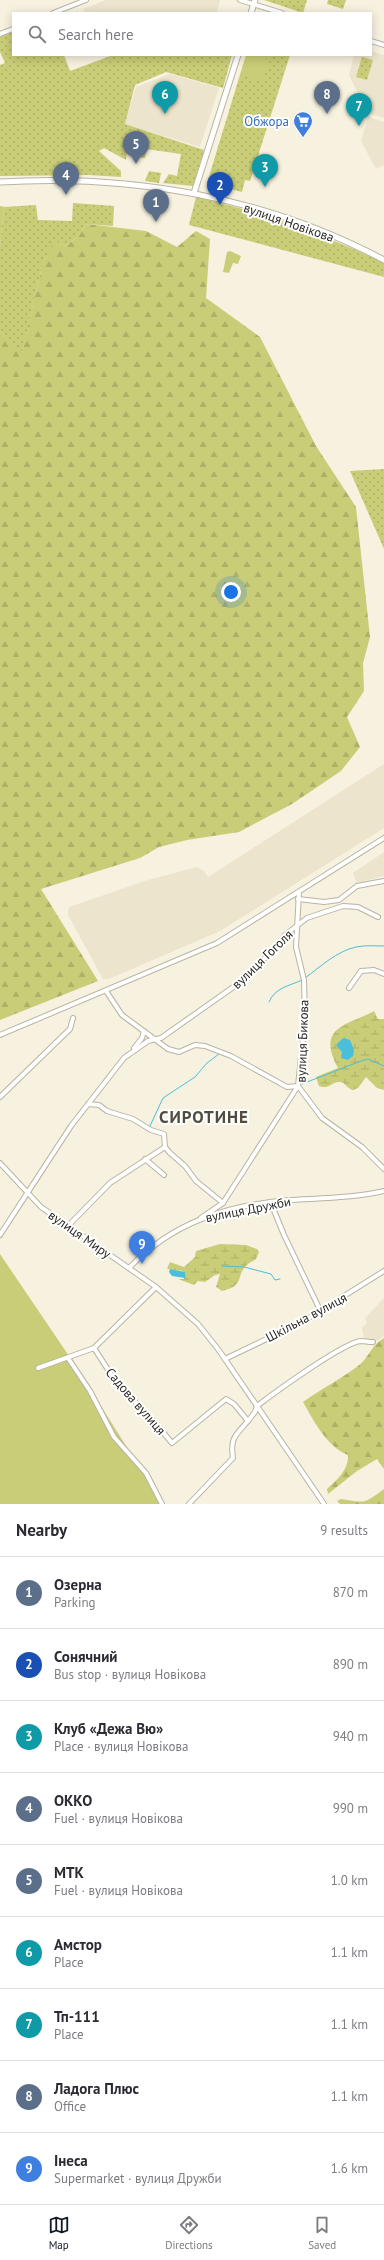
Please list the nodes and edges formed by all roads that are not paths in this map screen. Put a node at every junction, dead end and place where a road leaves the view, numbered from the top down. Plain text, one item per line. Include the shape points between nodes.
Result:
1 (86, 0) edge
2 (240, 0) edge
3 (254, 2) edge
4 (56, 12) edge
5 (251, 12) edge
6 (279, 12) edge
7 (12, 29) edge
8 (0, 34) edge
9 (372, 41) edge
10 (384, 45) edge
11 (238, 56) edge
12 (0, 182) edge
13 (194, 193) junction
14 (384, 260) edge
15 (384, 838) edge
16 (384, 882) edge
17 (299, 892) junction
18 (298, 899) junction
19 (378, 917) dead end
20 (298, 925) junction
21 (384, 974) edge
22 (349, 988) dead end
23 (106, 991) junction
24 (73, 1018) dead end
25 (144, 1031) junction
26 (0, 1035) edge
27 (154, 1039) junction
28 (130, 1052) junction
29 (298, 1086) junction
30 (94, 1095) junction
31 (0, 1097) edge
32 (88, 1104) junction
33 (99, 1106) junction
34 (166, 1146) junction
35 (145, 1159) junction
36 (0, 1162) edge
37 (384, 1169) edge
38 (164, 1175) dead end
39 (384, 1191) edge
40 (28, 1193) junction
41 (223, 1203) junction
42 (271, 1203) junction
43 (200, 1218) junction
44 (68, 1226) junction
45 (0, 1235) edge
46 (128, 1268) junction
47 (384, 1271) edge
48 (156, 1287) junction
49 (321, 1312) junction
50 (373, 1342) dead end
51 (94, 1348) junction
52 (68, 1358) junction
53 (225, 1359) junction
54 (38, 1368) dead end
55 (257, 1406) junction
56 (248, 1421) junction
57 (323, 1503) edge
58 (162, 1504) edge
59 (189, 1504) edge

1 - 4 street
2 - 3 street
3 - 5 main road
3 - 6 street
7 - 8 street
9 - 10 street
11 - 13 main road
12 - 13 main road, вулиця Новікова via 59,180 117,183
13 - 14 main road, вулиця Новікова via 294,222 338,238
15 - 17 street
16 - 18 street via 357,886 339,900 324,902
17 - 18 street, вулиця Бикова
17 - 23 street via 217,943
18 - 20 street, вулиця Бикова
19 - 20 street, вулиця Гоголя via 358,907 343,906 307,918
20 - 27 street, вулиця Гоголя via 232,988 161,1038
20 - 29 street, вулиця Бикова via 296,947 304,980 305,1018
21 - 22 street via 374,970 361,971
23 - 25 street via 122,1015
23 - 26 street
24 - 31 street via 70,1029
25 - 27 street
25 - 28 street via 142,1038
27 - 28 street, вулиця Гоголя
27 - 29 street via 168,1049 180,1052 195,1045 205,1046 226,1054 287,1087
28 - 30 street, вулиця Гоголя
29 - 37 street, вулиця Бикова via 322,1118 362,1147
29 - 41 street
30 - 32 street, вулиця Гоголя
30 - 33 street
32 - 33 street
32 - 40 street, вулиця Гоголя via 46,1162
33 - 34 street via 107,1112 133,1119 151,1130 164,1134
34 - 35 street
34 - 41 street via 196,1181
35 - 38 street
35 - 44 street via 110,1183
36 - 40 street, вулиця Миру
39 - 42 street, вулиця Дружби via 339,1199
40 - 44 street, вулиця Миру via 41,1207
40 - 45 street, вулиця Гоголя
41 - 43 street
42 - 43 street, вулиця Дружби via 228,1210
42 - 49 street
43 - 46 street, вулиця Дружби via 146,1249
44 - 46 street, вулиця Миру
46 - 48 street, вулиця Миру
47 - 49 street, Шкільна вулиця
48 - 51 street
48 - 53 street, вулиця Миру via 187,1313
49 - 53 street, Шкільна вулиця
50 - 55 street via 363,1340 348,1345
51 - 52 street
51 - 56 street, Садова вулиця via 116,1382 172,1443 226,1399 234,1404
52 - 54 street
52 - 58 street via 90,1390 114,1437 146,1473
53 - 55 street
55 - 56 street
55 - 57 street
56 - 59 street via 233,1437 233,1458

